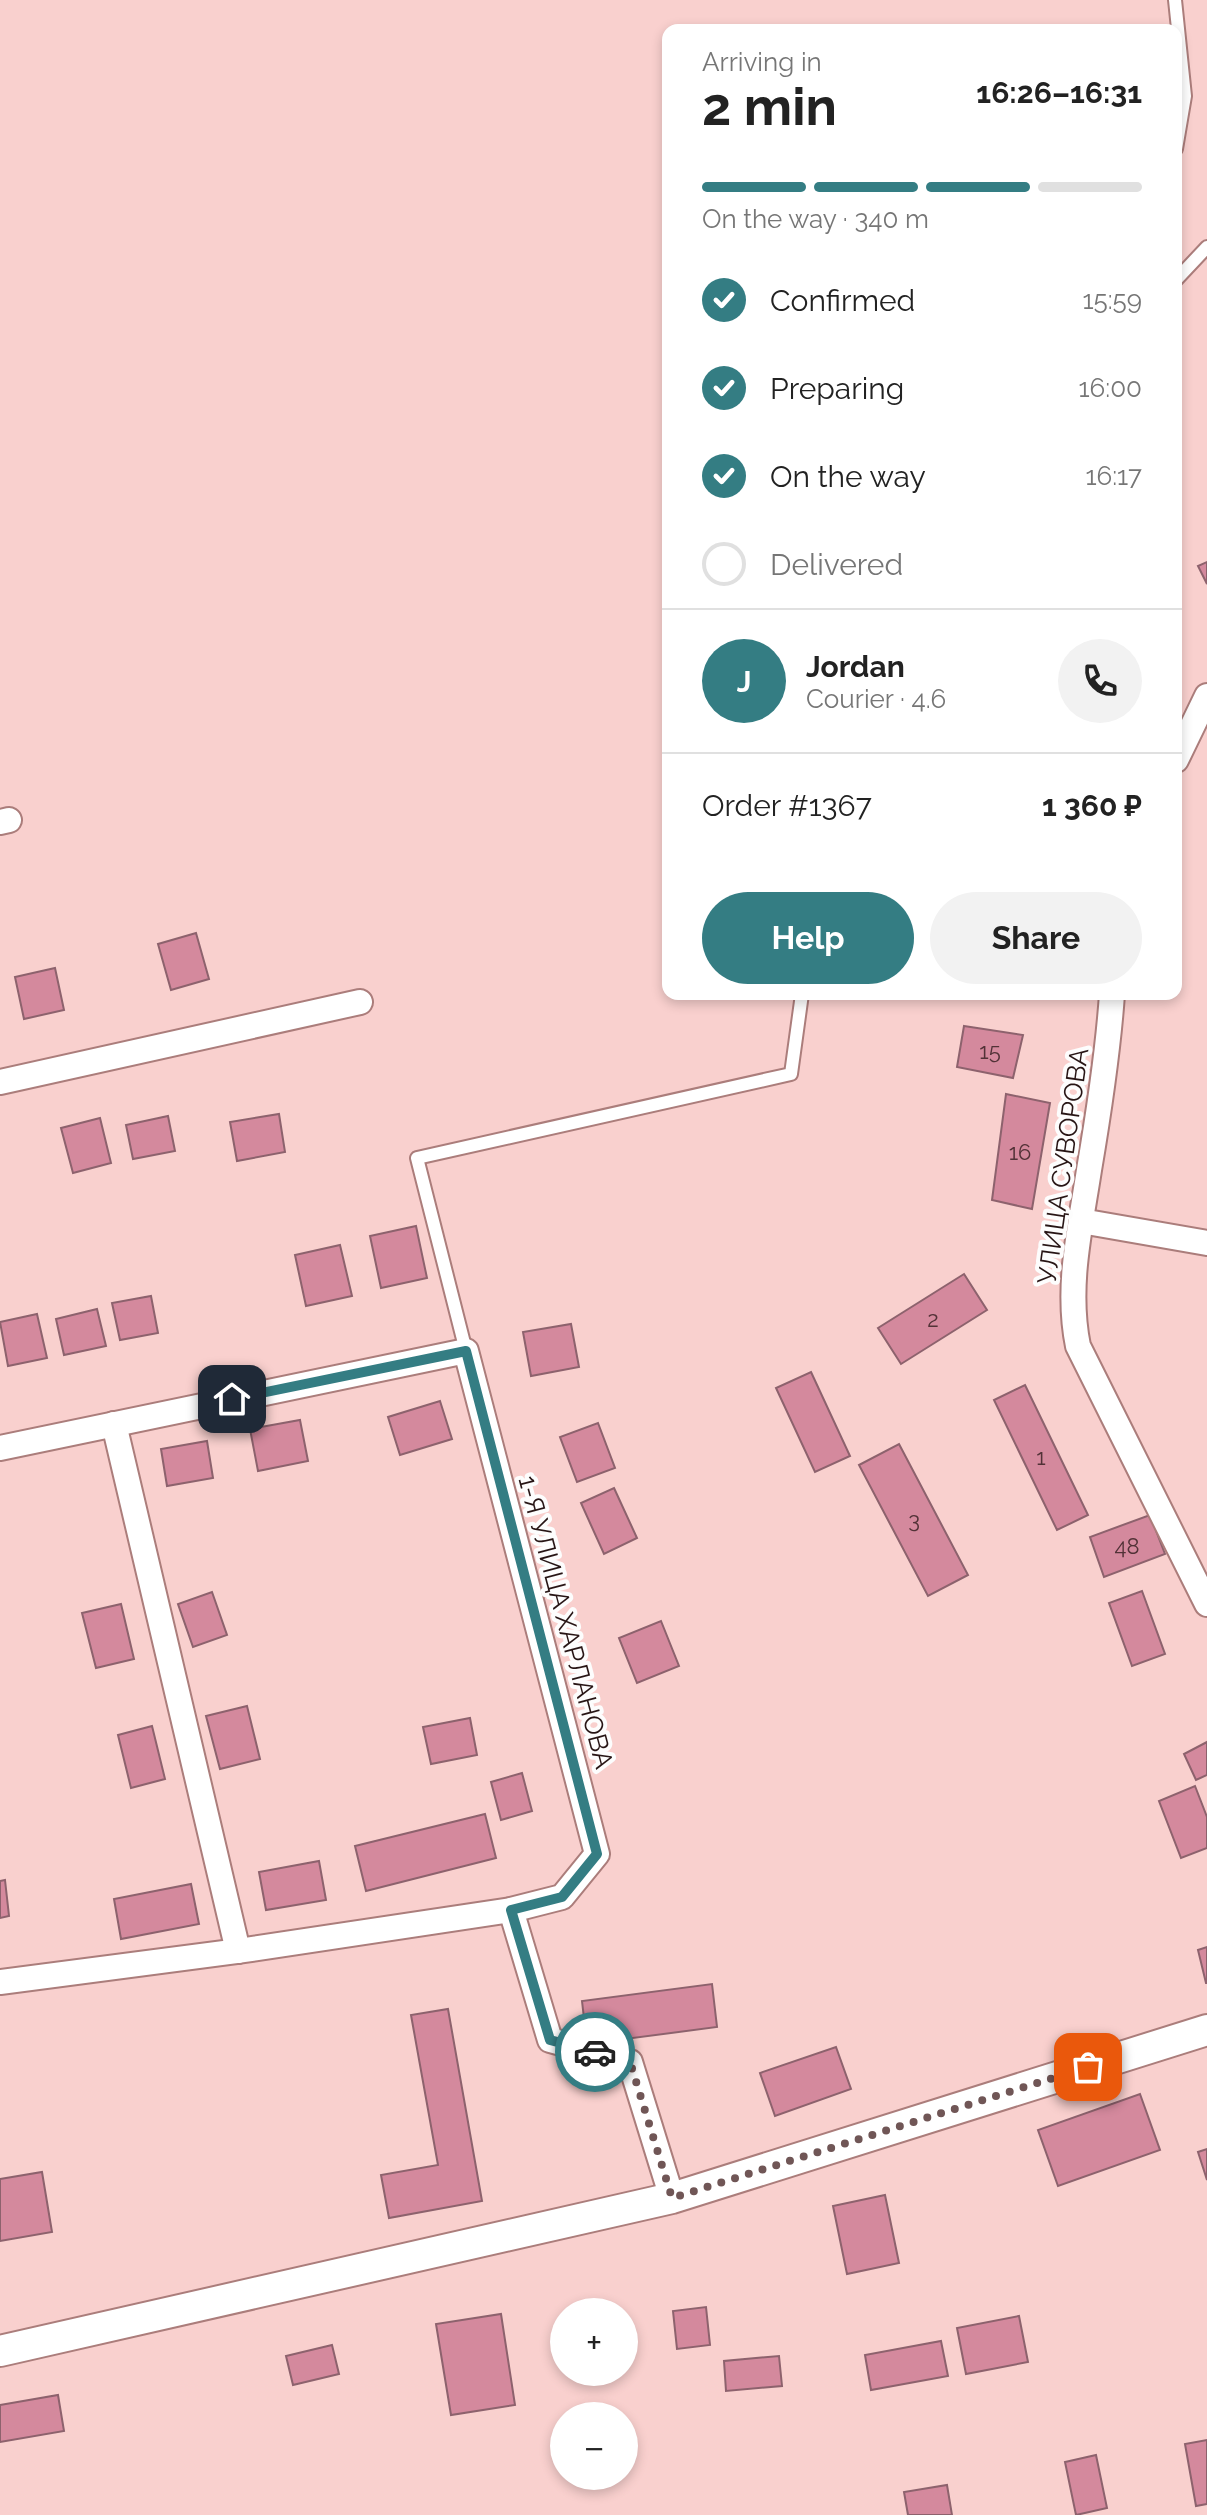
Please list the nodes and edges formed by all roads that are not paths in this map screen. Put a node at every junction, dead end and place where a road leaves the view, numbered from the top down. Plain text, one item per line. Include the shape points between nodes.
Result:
1 (1175, 0) edge
2 (1178, 24) edge
3 (1182, 67) edge
4 (1182, 114) edge
5 (1207, 247) edge
6 (1182, 274) edge
7 (1207, 696) edge
8 (1182, 748) edge
9 (801, 1000) edge
10 (1112, 1000) edge
11 (360, 1002) dead end
12 (0, 1082) edge
13 (1081, 1221) junction
14 (1207, 1243) edge
15 (466, 1351) junction
16 (114, 1424) junction
17 (0, 1448) edge
18 (1207, 1604) edge
19 (511, 1910) junction
20 (238, 1951) junction
21 (0, 1982) edge
22 (1207, 2030) edge
23 (672, 2198) junction
24 (0, 2351) edge

1 - 2 lane
3 - 4 lane
5 - 6 lane
7 - 8 street
9 - 15 lane via 791,1074 417,1158
10 - 13 street, УЛИЦА СУВОРОВА
11 - 12 street
13 - 14 street
13 - 18 street, УЛИЦА СУВОРОВА via 1074,1261 1078,1346
15 - 16 street
15 - 19 street, 1-Я УЛИЦА ХАРЛАНОВА via 597,1854 562,1897
16 - 17 street
16 - 20 street
19 - 20 street
19 - 23 street via 550,2040 630,2062
20 - 21 street
22 - 23 street
23 - 24 street

